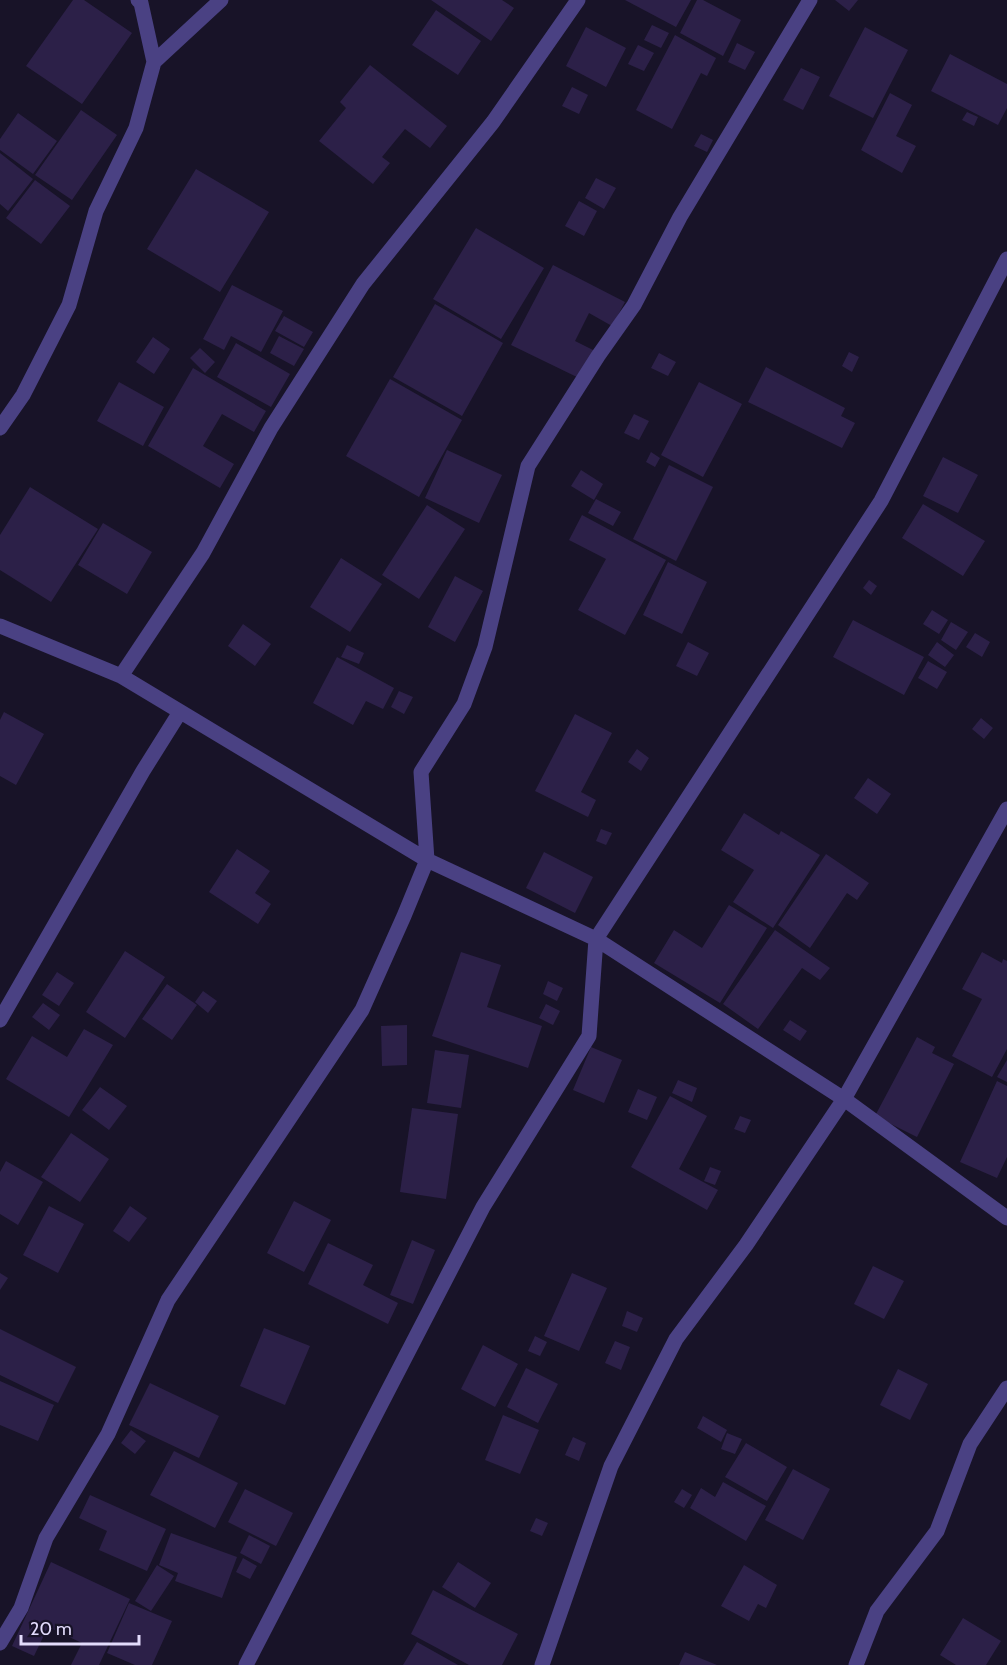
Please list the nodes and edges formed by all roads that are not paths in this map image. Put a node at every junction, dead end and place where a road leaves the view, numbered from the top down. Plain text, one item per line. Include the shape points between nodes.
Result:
1 (138, 0) edge
2 (221, 0) edge
3 (578, 0) edge
4 (810, 0) edge
5 (154, 62) junction
6 (1007, 259) edge
7 (0, 428) edge
8 (0, 626) edge
9 (121, 676) junction
10 (180, 712) junction
11 (1007, 808) edge
12 (427, 860) junction
13 (596, 939) junction
14 (0, 1020) edge
15 (844, 1099) junction
16 (1007, 1218) edge
17 (1007, 1388) edge
18 (0, 1642) edge
19 (246, 1665) edge
20 (542, 1665) edge
21 (856, 1665) edge

1 - 5 street
2 - 5 street
3 - 9 street via 493,122 363,284 271,428 203,553
4 - 12 street via 680,217 634,305 528,466 485,647 464,704 421,772
5 - 7 street via 136,128 96,211 69,305 23,395
6 - 13 street via 881,501
8 - 9 street
9 - 10 street
10 - 12 street
10 - 14 street via 142,771
11 - 15 street
12 - 13 street
12 - 18 street via 362,1010 168,1299 108,1434 46,1538 21,1608
13 - 15 street
13 - 19 street via 589,1035 483,1207
15 - 16 street
15 - 20 street via 746,1245 676,1339 611,1466
17 - 21 street via 970,1444 937,1531 877,1611

